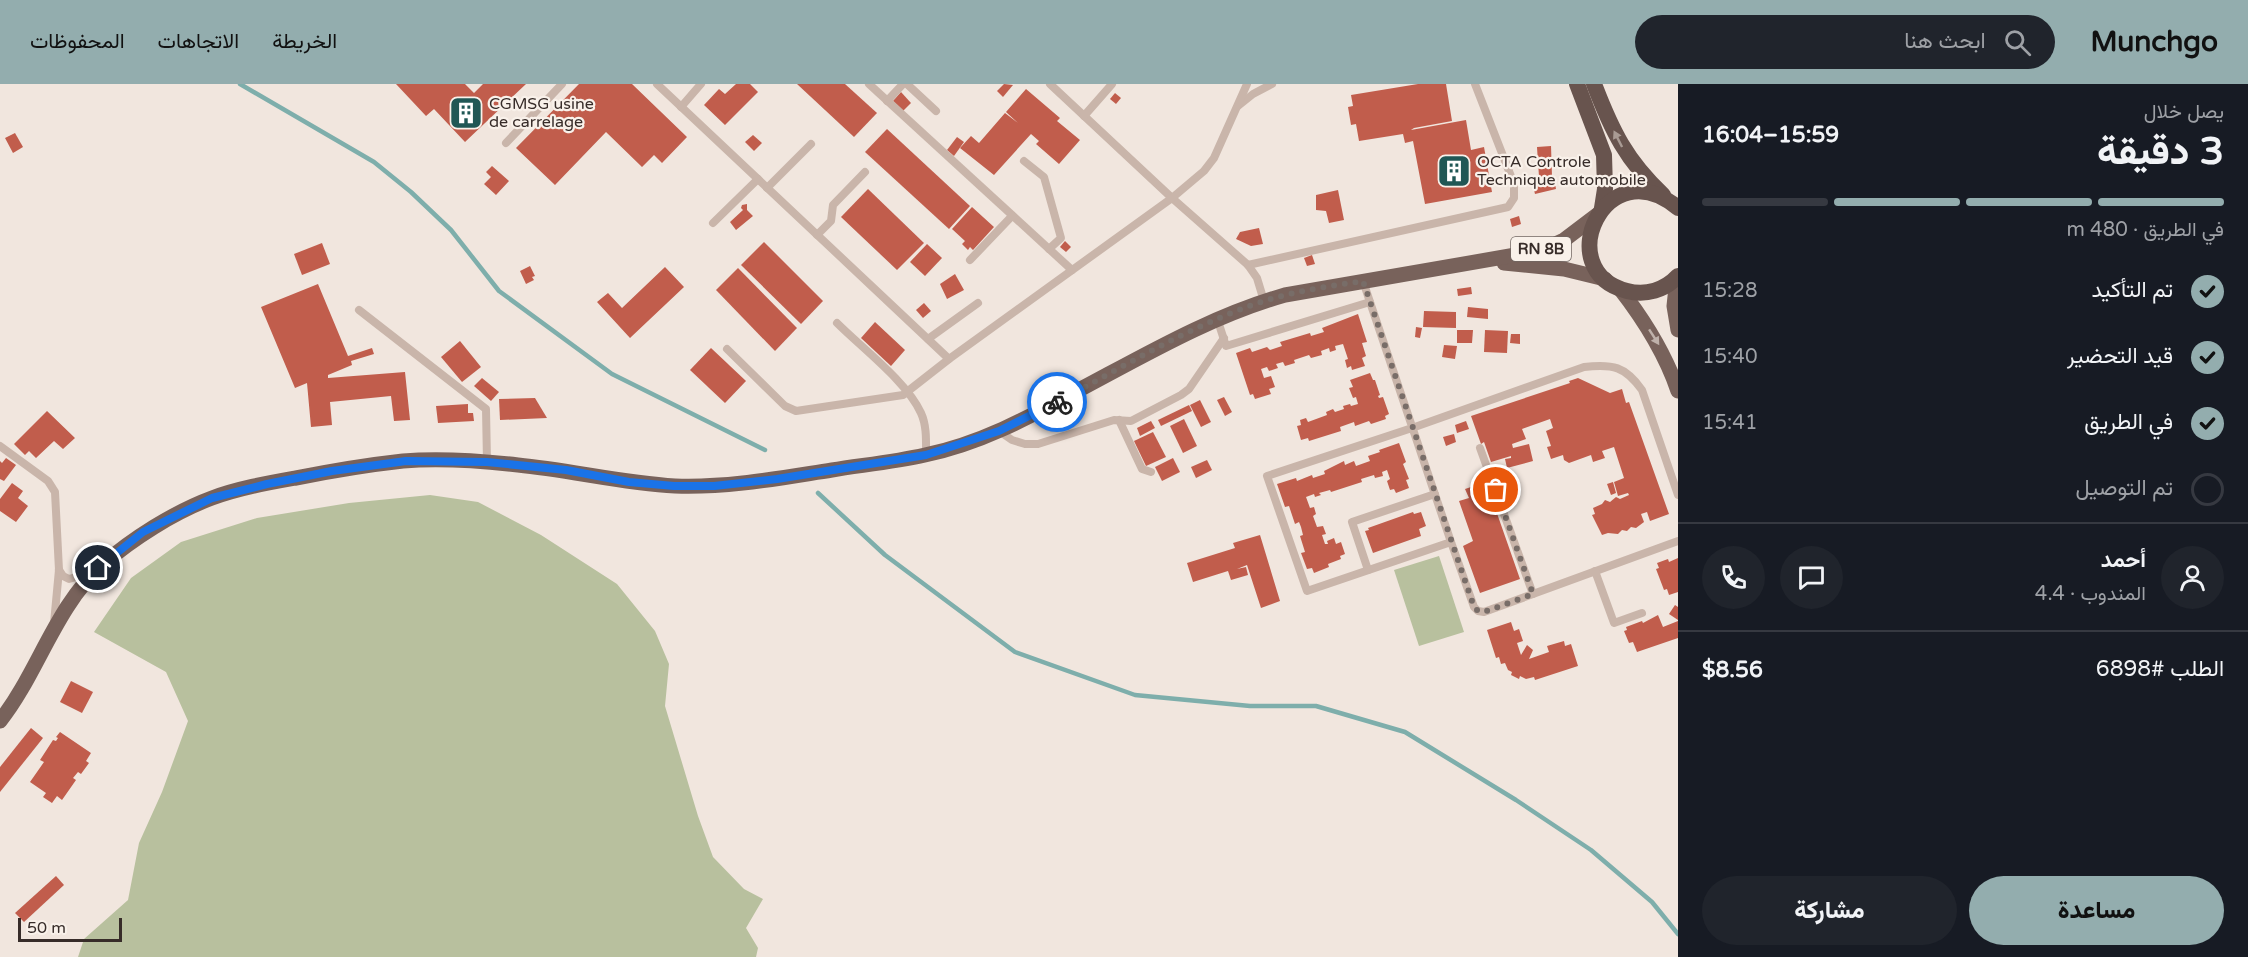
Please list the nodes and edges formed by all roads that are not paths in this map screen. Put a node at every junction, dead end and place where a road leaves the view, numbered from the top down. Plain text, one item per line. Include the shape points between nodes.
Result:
1 (562, 84) edge
2 (657, 84) edge
3 (701, 84) edge
4 (869, 84) edge
5 (905, 84) edge
6 (1050, 84) edge
7 (1112, 84) edge
8 (1247, 84) edge
9 (1272, 84) edge
10 (1475, 84) edge
11 (1577, 84) edge
12 (1594, 84) edge
13 (887, 101) junction
14 (681, 107) junction
15 (1236, 108) junction
16 (936, 111) dead end
17 (1084, 116) junction
18 (506, 143) dead end
19 (812, 144) dead end
20 (1024, 160) dead end
21 (865, 172) dead end
22 (758, 179) junction
23 (767, 188) junction
24 (1172, 198) junction
25 (1673, 204) edge
26 (1599, 212) junction
27 (1012, 216) junction
28 (713, 223) dead end
29 (817, 235) junction
30 (1049, 249) junction
31 (970, 260) dead end
32 (1477, 262) junction
33 (1248, 265) junction
34 (1071, 270) junction
35 (1677, 277) edge
36 (1605, 279) junction
37 (1363, 281) junction
38 (1620, 289) junction
39 (1264, 301) junction
40 (1370, 302) junction
41 (978, 303) dead end
42 (359, 310) dead end
43 (1217, 318) junction
44 (837, 323) dead end
45 (1678, 330) edge
46 (1224, 338) junction
47 (928, 339) junction
48 (727, 349) dead end
49 (949, 359) junction
50 (1678, 391) edge
51 (908, 392) junction
52 (1119, 420) junction
53 (1412, 428) junction
54 (999, 431) junction
55 (0, 446) edge
56 (1480, 448) dead end
57 (926, 455) junction
58 (487, 462) junction
59 (1151, 472) dead end
60 (1435, 494) junction
61 (1678, 495) edge
62 (1678, 541) edge
63 (1451, 542) junction
64 (59, 570) junction
65 (97, 570) junction
66 (1368, 570) junction
67 (1595, 571) junction
68 (1533, 594) junction
69 (1642, 613) dead end
70 (52, 633) junction
71 (0, 721) edge

1 - 18 lane
2 - 14 lane
3 - 14 lane
4 - 13 lane
5 - 13 lane
5 - 16 lane
6 - 17 lane
7 - 17 lane
8 - 15 lane
9 - 15 lane
10 - 33 lane via 1514,183 1514,198 1508,207
11 - 26 highway via 1604,155 1605,189
25 -> 12 highway via 1635,166 1620,144
13 - 27 lane
14 - 22 lane
15 - 24 lane via 1214,158
17 - 24 lane
19 - 23 lane
20 - 30 lane via 1044,177 1060,238
21 - 29 lane via 833,205 831,221
22 - 23 lane
22 - 28 lane
23 - 29 lane
24 - 33 lane
24 - 34 lane
25 - 26 highway via 1655,193 1641,191 1620,196
26 - 32 main road, RN 8B via 1549,247
26 - 36 highway via 1590,231 1589,249 1594,265
27 - 30 lane
27 - 31 lane
29 - 47 lane
30 - 34 lane
32 - 36 main road, RN 8B via 1528,264
32 - 37 main road, RN 8B
33 - 39 lane
34 - 49 lane
35 - 38 highway via 1667,286 1650,292
35 - 45 main road via 1674,306
36 - 38 highway
37 - 39 main road, RN 8B
37 - 40 lane
38 -> 50 main road via 1658,343
39 - 43 main road, RN 8B
40 - 46 lane via 1226,346
40 - 53 lane
41 - 47 lane
42 - 58 lane via 486,409
43 - 46 lane
43 - 54 main road, RN 8B
44 - 51 lane
46 - 52 lane via 1189,389 1131,421
47 - 49 lane
48 - 51 lane via 785,406 796,411
49 - 51 lane
51 - 57 lane via 922,414
52 - 54 lane via 1038,444 1012,440
52 - 59 lane via 1142,469
53 - 60 lane
53 - 61 lane via 1584,367 1613,366 1626,371 1642,390
53 - 66 lane via 1267,476 1307,591
54 - 57 main road, RN 8B
55 - 64 lane via 53,486
56 - 68 lane
57 - 58 main road, RN 8B via 714,486 629,482 566,470
58 - 65 main road, RN 8B via 406,461 321,473 212,498 143,532
60 - 63 lane
60 - 66 lane via 1352,522
62 - 67 lane
63 - 66 lane
63 - 68 lane via 1478,611
64 - 65 lane via 69,579
64 - 70 lane
65 - 70 main road, RN 8B
67 - 68 lane
67 - 69 lane via 1614,623
70 - 71 main road, RN 8B via 24,687

